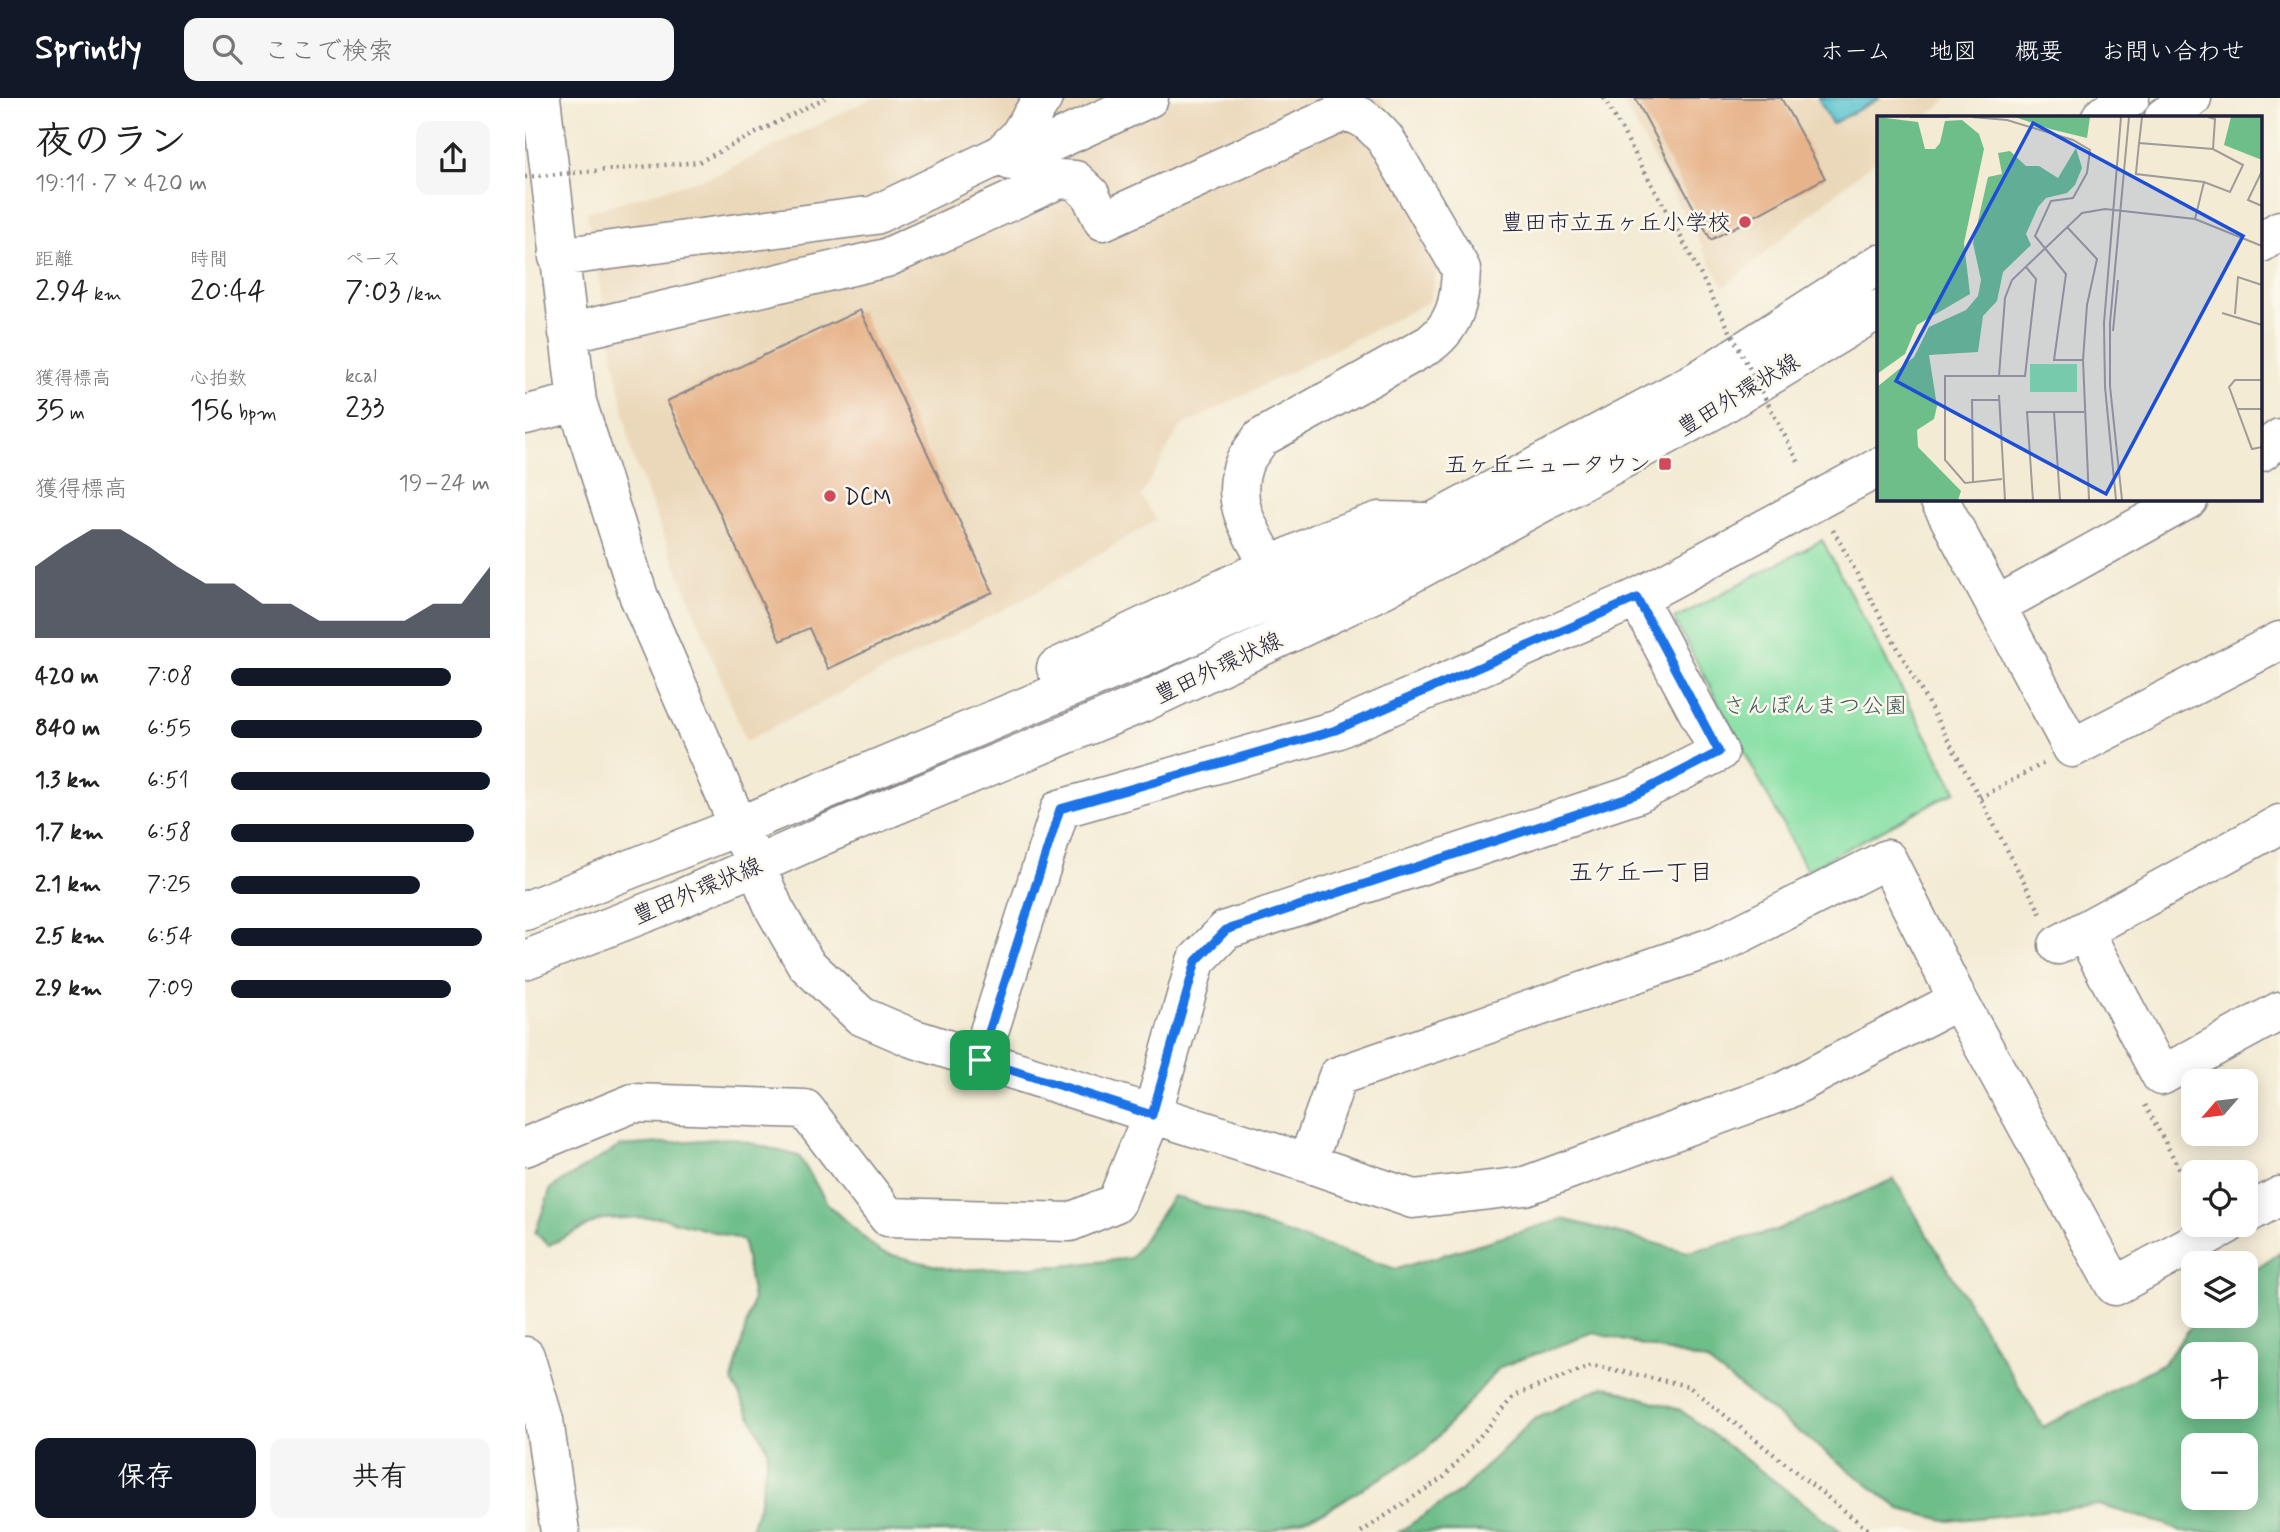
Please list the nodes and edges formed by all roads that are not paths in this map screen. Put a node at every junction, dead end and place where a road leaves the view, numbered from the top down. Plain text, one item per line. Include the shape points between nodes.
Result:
1 (541, 98) edge
2 (1043, 98) edge
3 (1149, 98) edge
4 (2130, 98) edge
5 (2192, 98) edge
6 (2103, 116) edge
7 (2165, 116) edge
8 (1000, 155) junction
9 (2280, 230) edge
10 (2263, 242) edge
11 (558, 257) junction
12 (1877, 265) edge
13 (1877, 310) edge
14 (568, 333) junction
15 (577, 402) junction
16 (525, 415) edge
17 (2280, 438) edge
18 (2263, 451) edge
19 (1877, 468) edge
20 (1940, 500) edge
21 (2187, 500) edge
22 (1432, 522) junction
23 (1269, 565) junction
24 (1637, 598) junction
25 (1996, 606) junction
26 (2280, 641) edge
27 (973, 728) junction
28 (2280, 824) edge
29 (739, 826) junction
30 (756, 866) junction
31 (525, 911) edge
32 (525, 960) edge
33 (1958, 1000) junction
34 (2280, 1011) edge
35 (980, 1060) junction
36 (1152, 1115) junction
37 (525, 1147) edge
38 (1307, 1163) junction
39 (2280, 1196) edge
40 (2258, 1208) edge
41 (2205, 1237) edge
42 (525, 1356) edge
43 (560, 1532) edge

1 - 11 street
2 - 8 street via 1018,137
3 - 8 street via 1011,161
4 - 6 street
5 - 7 street
8 - 11 street via 875,215
9 - 10 street
11 - 14 street
12 - 22 street, 豊田外環状線 via 1700,379
13 - 30 street, 豊田外環状線 via 1717,408 1383,589 1142,703
14 - 15 street
14 - 23 street via 886,258 1059,179 1075,180 1090,194 1103,221 1343,112 1352,113 1373,124 1386,140 1461,268 1460,291 1444,333 1430,344 1261,438 1243,464 1237,493 1244,519
15 - 16 street
15 - 29 street via 639,597
17 - 18 street
19 - 24 street
20 - 25 street
21 - 25 street
22 - 23 street via 1379,521
22 - 27 street, 豊田外環状線 via 1367,557 1155,653
23 - 27 street via 1008,691
24 - 35 street via 1336,730 1060,809
24 - 36 street via 1719,752 1637,794 1226,930 1196,961
25 - 26 street via 2072,748
27 - 29 street, 豊田外環状線
28 - 34 street via 2071,938 2161,1076
29 - 30 street
29 - 31 street, 豊田外環状線
30 - 32 street, 豊田外環状線
30 - 35 street via 806,964 861,1016
33 - 38 street via 1784,1091 1525,1186 1413,1199
33 - 38 street via 1887,859 1718,945 1338,1076
33 - 41 street via 2115,1286
35 - 36 street
36 - 37 street via 1116,1203 1070,1222 888,1217 805,1109 633,1103
36 - 38 street
39 - 40 street
42 - 43 street via 544,1420

